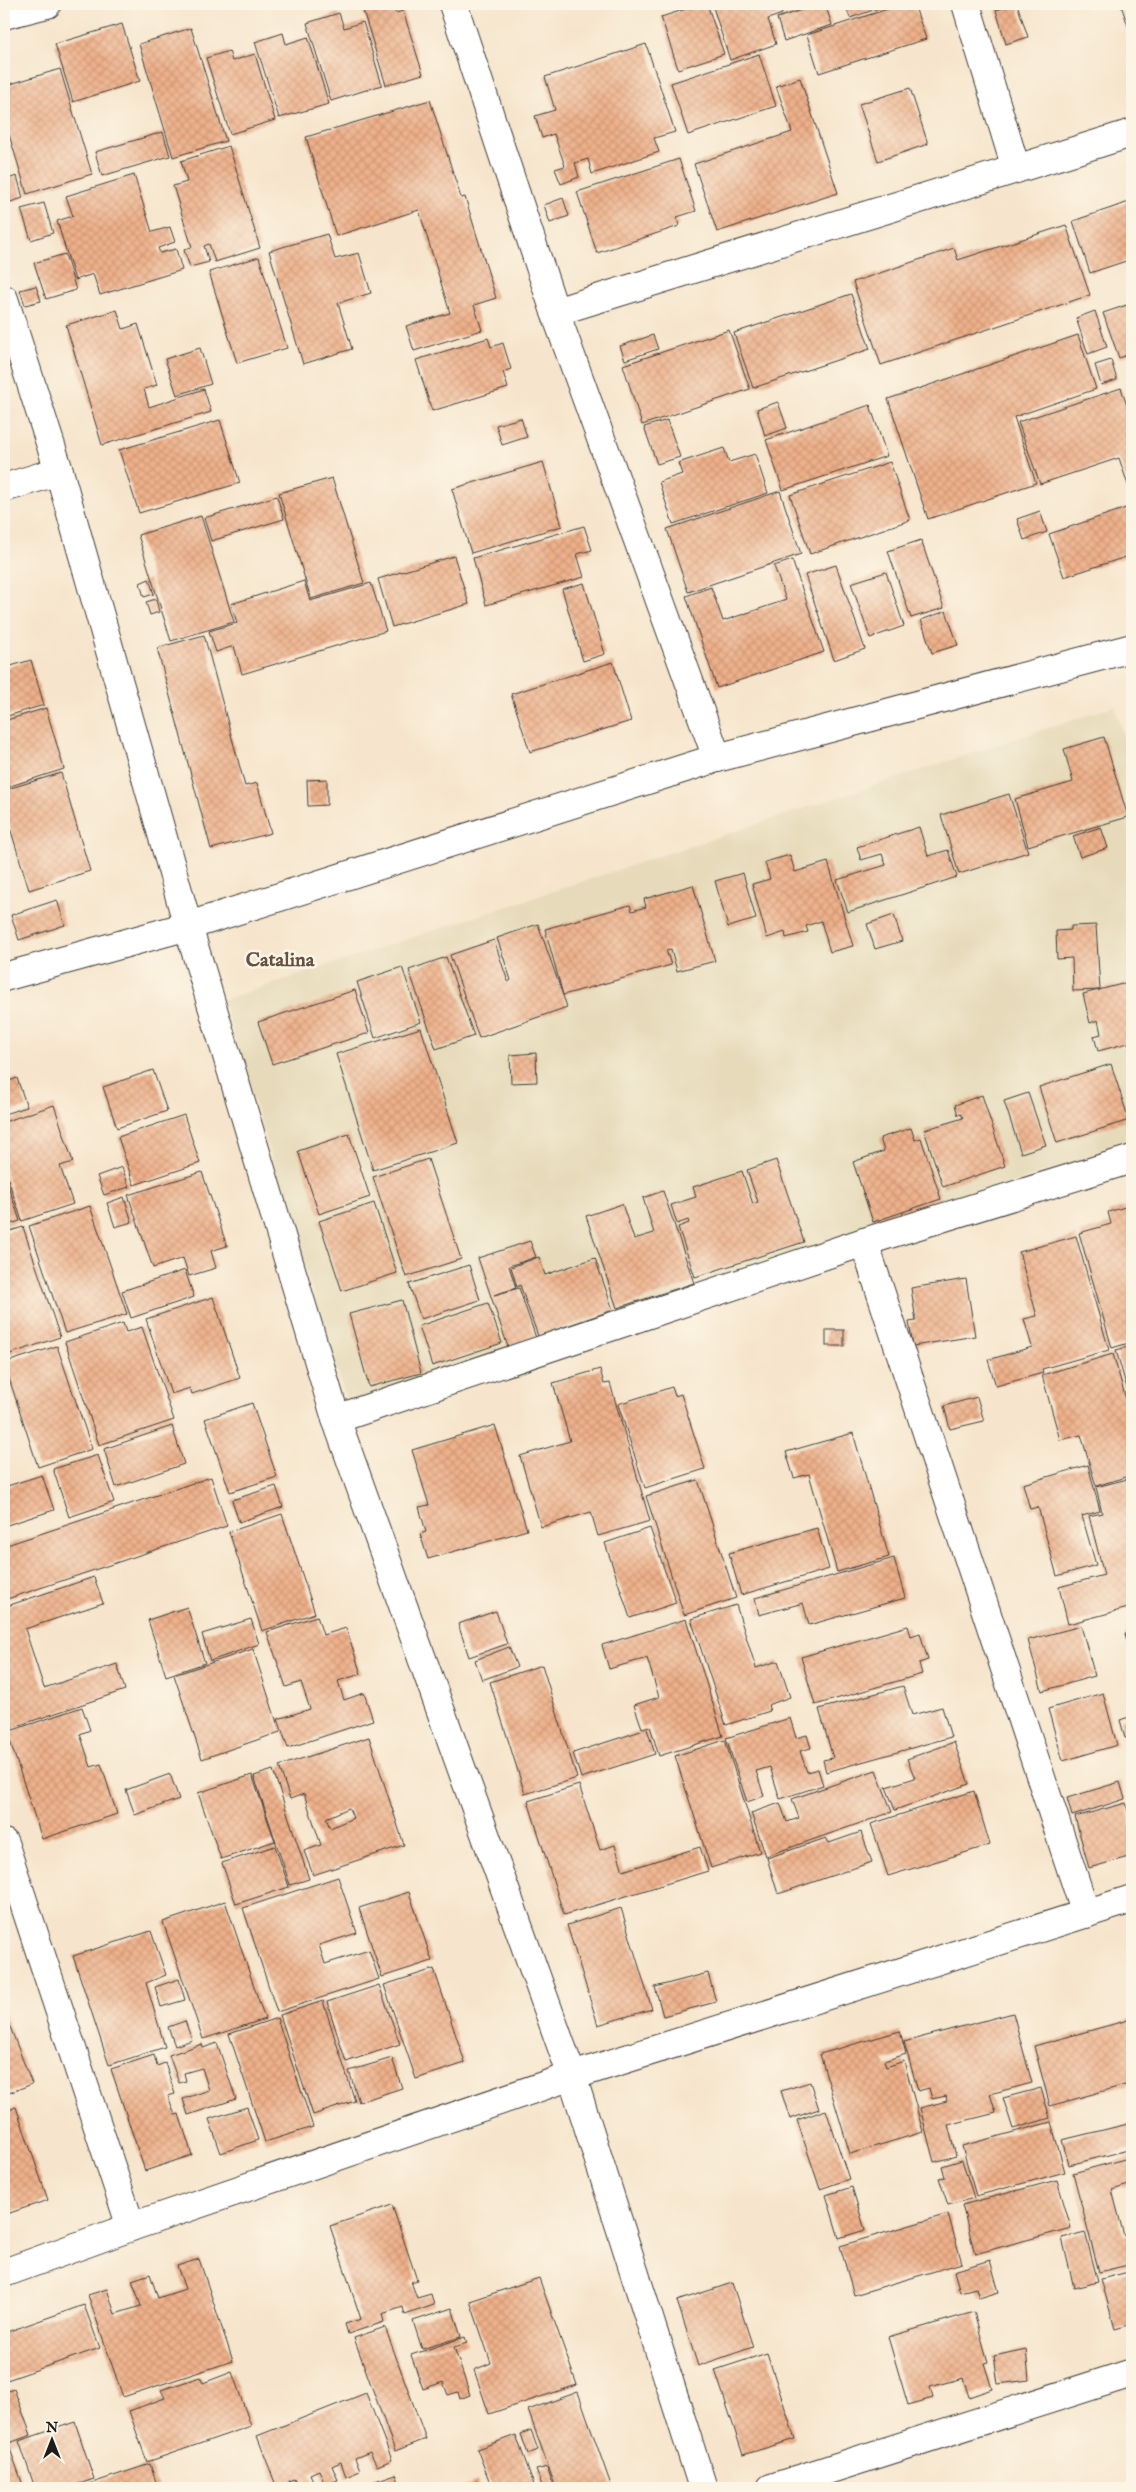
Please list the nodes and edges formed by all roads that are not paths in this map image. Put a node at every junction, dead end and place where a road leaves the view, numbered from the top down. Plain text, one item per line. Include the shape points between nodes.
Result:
1 (48, 4) edge
2 (453, 4) edge
3 (966, 4) edge
4 (4, 15) edge
5 (1132, 133) edge
6 (1016, 169) junction
7 (4, 299) edge
8 (556, 312) junction
9 (59, 471) junction
10 (4, 488) edge
11 (1132, 648) edge
12 (717, 758) junction
13 (188, 926) junction
14 (4, 977) edge
15 (1132, 1159) edge
16 (864, 1242) junction
17 (336, 1419) junction
18 (4, 1843) edge
19 (1132, 1899) edge
20 (1086, 1914) junction
21 (572, 2076) junction
22 (130, 2227) junction
23 (4, 2273) edge
24 (1132, 2373) edge
25 (703, 2488) edge
26 (771, 2488) edge

1 - 4 street
2 - 8 street
3 - 6 street
5 - 6 street
6 - 8 street
7 - 9 street
8 - 12 street
9 - 10 street
9 - 13 street
11 - 12 street
12 - 13 street
13 - 14 street
13 - 17 street
15 - 16 street
16 - 17 street
16 - 20 street
17 - 21 street
18 - 22 street
19 - 20 street
20 - 21 street
21 - 22 street
21 - 25 street
22 - 23 street
24 - 26 street

